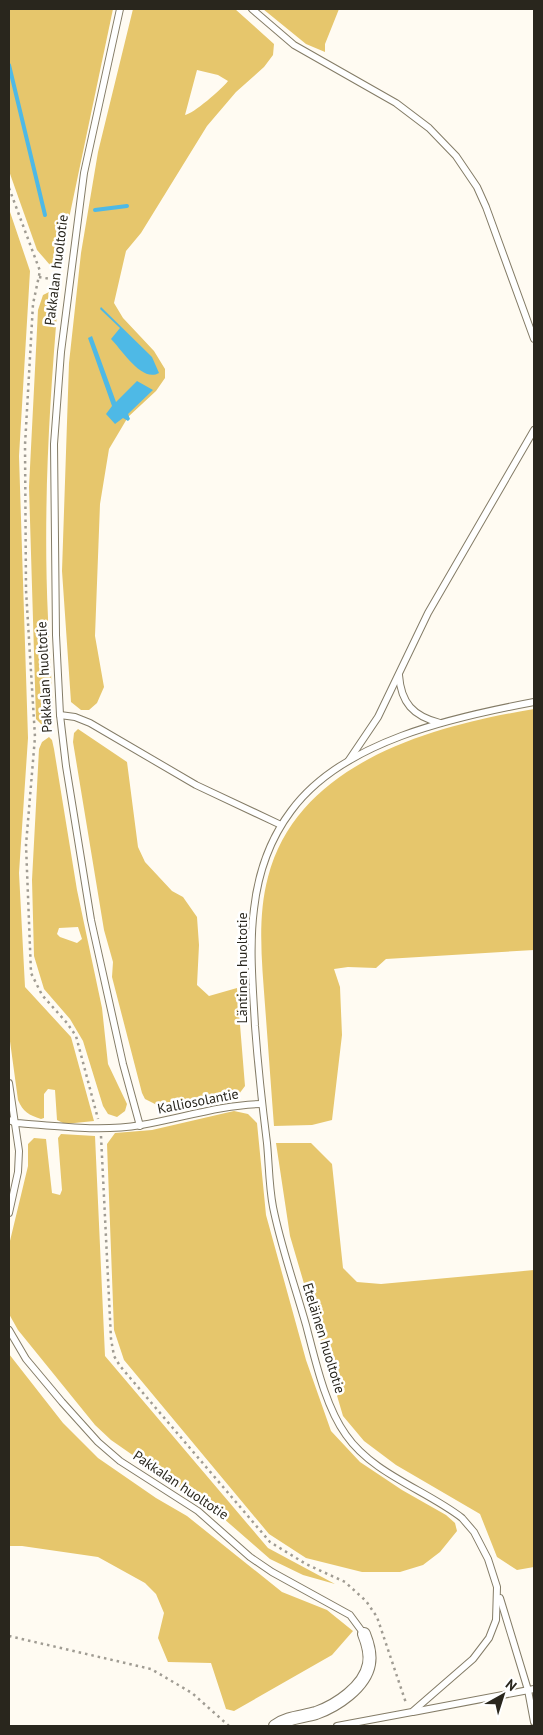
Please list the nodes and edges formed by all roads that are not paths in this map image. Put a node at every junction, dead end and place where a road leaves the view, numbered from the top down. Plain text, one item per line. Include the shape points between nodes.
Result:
1 (120, 9) edge
2 (252, 9) edge
3 (534, 339) edge
4 (534, 430) edge
5 (399, 672) junction
6 (534, 702) edge
7 (60, 715) junction
8 (442, 723) junction
9 (348, 761) junction
10 (281, 825) junction
11 (9, 1083) edge
12 (261, 1104) junction
13 (9, 1120) edge
14 (16, 1123) junction
15 (140, 1126) junction
16 (9, 1128) edge
17 (9, 1213) edge
18 (9, 1330) edge
19 (497, 1587) junction
20 (364, 1634) joint
21 (531, 1690) edge
22 (412, 1712) junction
23 (534, 1722) edge
24 (276, 1726) edge
25 (337, 1726) edge

1 - 7 lane, Pakkalan huoltotie via 84,173 60,352 54,444
2 - 3 lane via 294,45 413,115 456,156 486,207
4 - 5 lane via 428,613
5 - 8 lane via 400,688 413,710 425,719
5 - 9 lane via 376,722
6 - 8 lane, Läntinen huoltotie
7 - 10 lane via 75,716 90,723 151,761
7 - 15 lane, Pakkalan huoltotie via 91,920
8 - 9 lane, Läntinen huoltotie via 391,740
9 - 10 lane, Läntinen huoltotie via 300,799
10 - 12 lane, Läntinen huoltotie via 262,867 254,911 253,984
11 - 14 lane
12 - 15 lane, Kalliosolantie via 235,1105
12 - 19 lane, Eteläinen huoltotie via 273,1206 316,1363 344,1434 368,1458 462,1518 474,1532 488,1559
13 - 14 lane
14 - 15 lane via 94,1128
14 - 16 lane
14 - 17 lane via 18,1172
18 - 20 lane, Pakkalan huoltotie via 26,1359 62,1402 120,1461 198,1512 272,1572 350,1615
19 - 21 lane
19 - 22 lane via 496,1620 485,1643 473,1659
20 - 24 street, Pakkalan huoltotie via 369,1647 369,1664 364,1678 336,1704
21 - 22 lane
21 - 23 lane
22 - 25 lane

